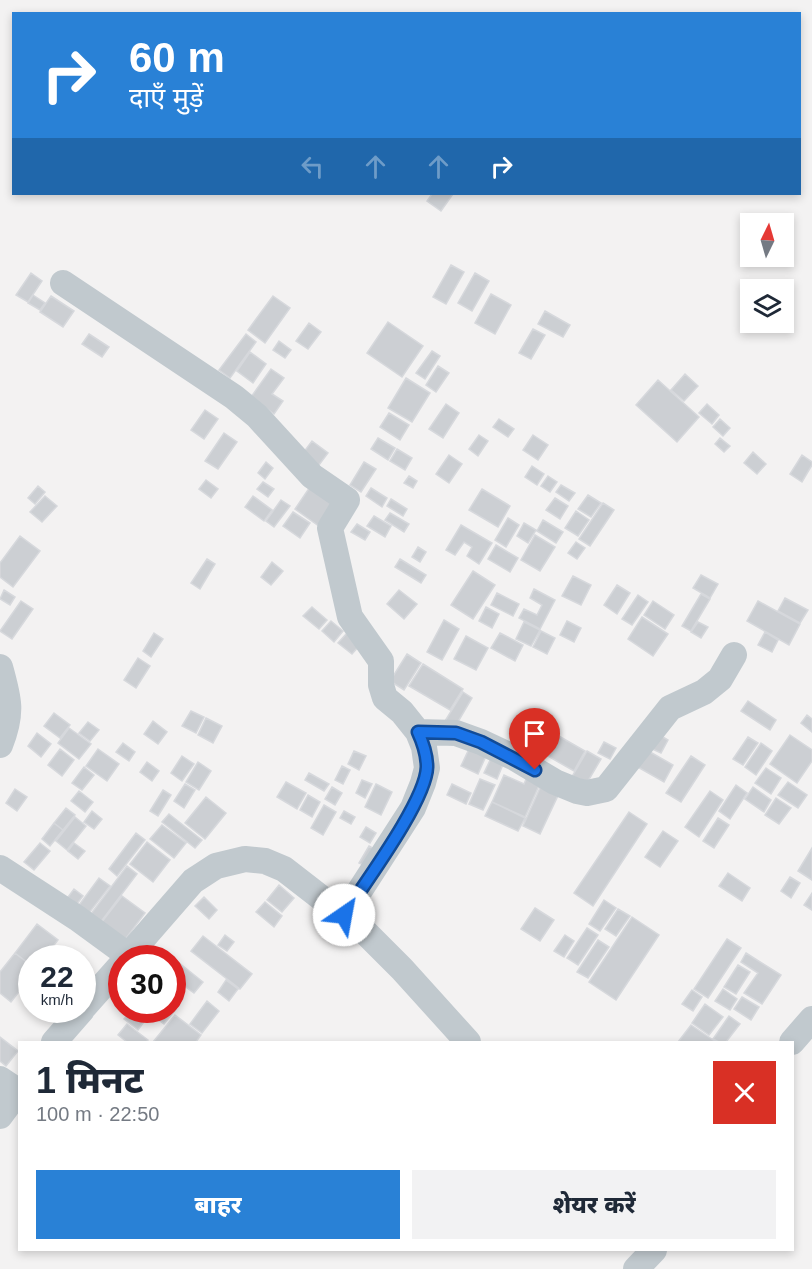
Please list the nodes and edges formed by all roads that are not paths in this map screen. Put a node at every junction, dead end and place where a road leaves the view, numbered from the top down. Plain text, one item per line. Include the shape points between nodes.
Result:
1 (63, 283) dead end
2 (734, 656) dead end
3 (0, 667) edge
4 (418, 732) junction
5 (0, 745) edge
6 (0, 868) edge
7 (344, 915) junction
8 (109, 945) edge
9 (137, 945) edge
10 (108, 979) edge
11 (96, 993) edge
12 (812, 1019) edge
13 (70, 1023) edge
14 (55, 1041) edge
15 (467, 1041) edge
16 (793, 1041) edge
17 (12, 1087) edge
18 (0, 1116) edge
19 (653, 1251) edge
20 (636, 1269) edge

1 - 4 street via 234,397 257,416 312,476 347,500 330,528 350,617 381,661 385,698
2 - 4 street via 720,679 704,692 670,708 606,789 577,791 481,742 456,733
3 - 5 street via 10,705
4 - 7 street via 427,768 413,808
6 - 8 street via 77,918
7 - 9 street via 284,869 265,861 244,859 216,866 192,881
7 - 15 street via 402,969
10 - 11 street
12 - 16 street
13 - 14 street
17 - 18 street
19 - 20 street

